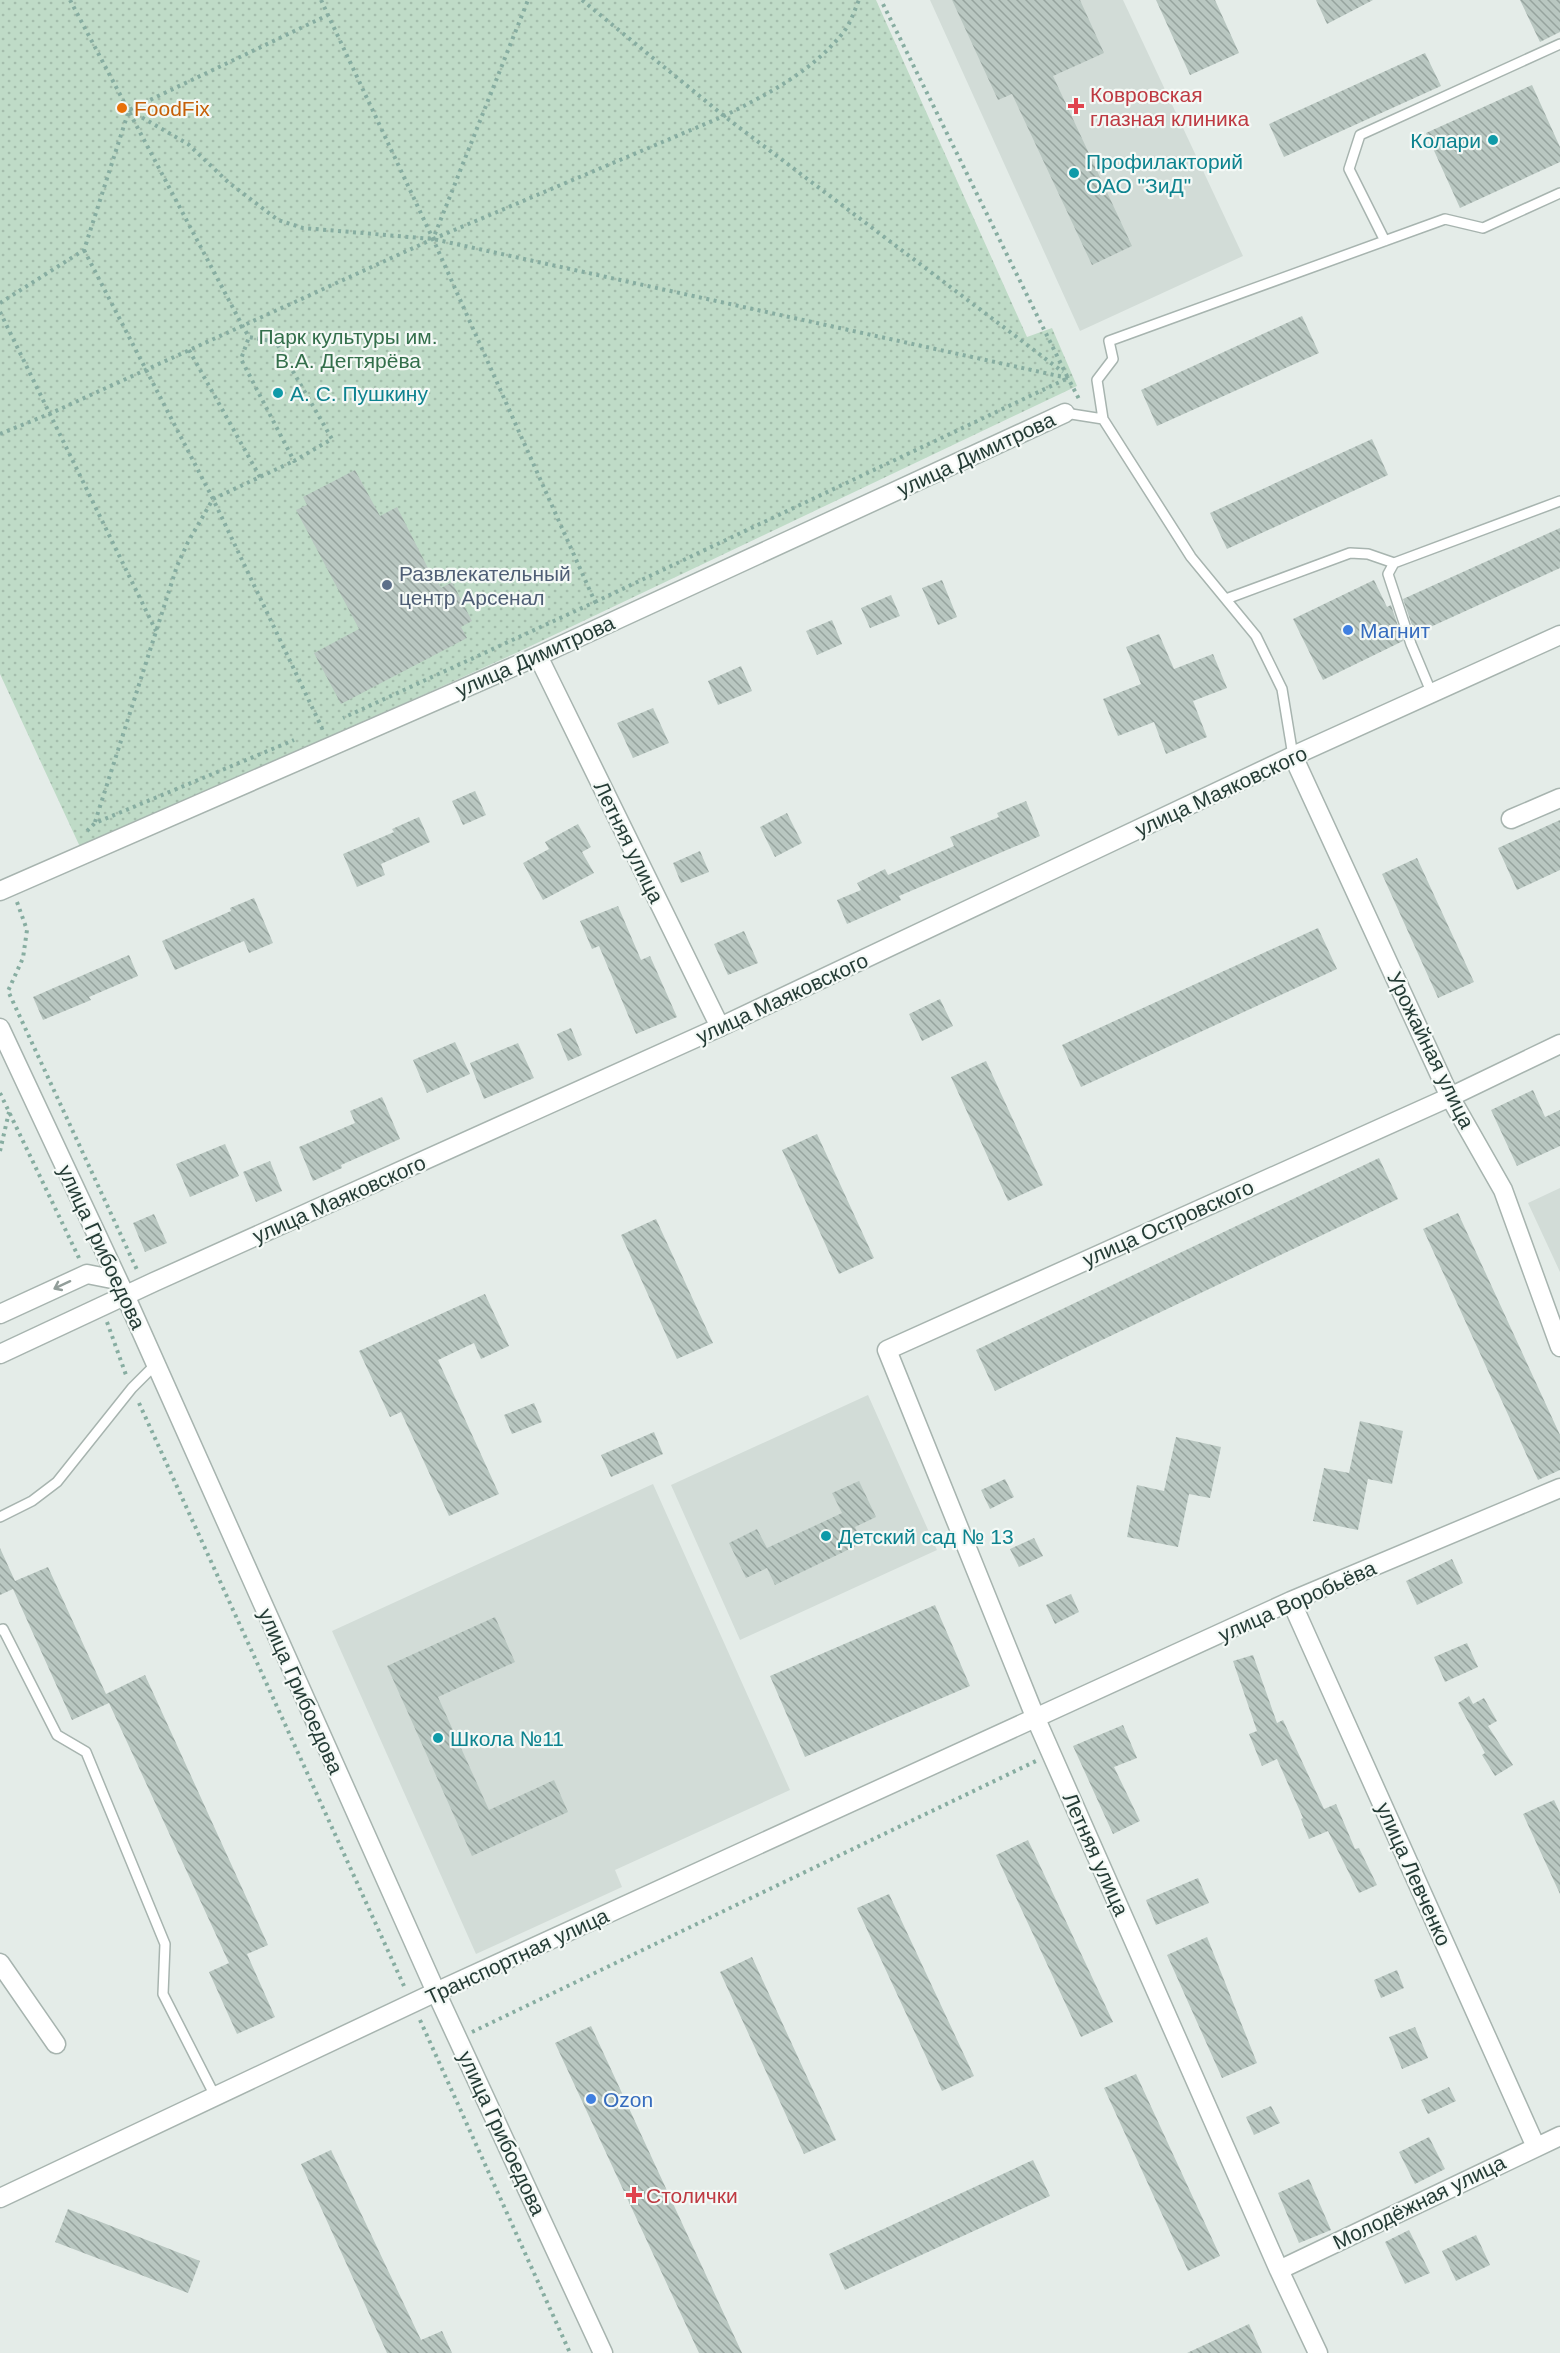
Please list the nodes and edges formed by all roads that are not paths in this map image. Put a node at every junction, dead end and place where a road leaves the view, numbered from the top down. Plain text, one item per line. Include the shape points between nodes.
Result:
1 (1560, 45) edge
2 (1560, 194) edge
3 (1385, 241) junction
4 (1065, 413) joint
5 (1103, 419) junction
6 (1560, 501) edge
7 (1394, 563) junction
8 (1226, 599) junction
9 (1560, 635) edge
10 (538, 656) junction
11 (1432, 694) junction
12 (1293, 756) junction
13 (1560, 798) edge
14 (1511, 819) dead end
15 (6, 888) edge
16 (720, 1027) junction
17 (0, 1028) edge
18 (1560, 1044) edge
19 (1450, 1097) junction
20 (121, 1287) junction
21 (0, 1314) edge
22 (1560, 1347) edge
23 (887, 1350) joint
24 (0, 1354) edge
25 (156, 1364) junction
26 (1560, 1488) edge
27 (0, 1517) edge
28 (1291, 1601) junction
29 (0, 1630) edge
30 (1036, 1719) junction
31 (0, 1963) edge
32 (436, 1992) junction
33 (56, 2044) dead end
34 (215, 2096) junction
35 (1560, 2136) edge
36 (1536, 2146) junction
37 (0, 2198) edge
38 (1279, 2270) junction
39 (603, 2353) edge
40 (1318, 2353) edge

1 - 3 lane via 1360,135 1349,169
2 - 3 lane via 1483,228 1445,219
3 - 5 lane via 1109,341 1113,359 1097,380
4 - 5 lane
4 - 10 street, улица Димитрова
5 - 8 lane via 1191,557
6 - 7 lane
7 - 8 lane via 1368,554 1350,553
7 - 11 lane via 1388,574
8 - 12 lane via 1256,636 1282,689
9 - 11 street, улица Маяковского
10 - 15 street, улица Димитрова
10 - 16 street, Летняя улица
11 - 12 street, улица Маяковского
12 - 16 street, улица Маяковского
12 - 19 street, Урожайная улица
13 - 14 street
16 - 20 street, улица Маяковского via 145,1286
17 - 20 street, улица Грибоедова
18 - 19 street, улица Островского
19 - 22 street, Урожайная улица via 1503,1190
19 - 23 street, улица Островского
20 -> 21 street via 87,1274
20 - 24 street, улица Маяковского via 102,1306
20 - 25 street, улица Грибоедова
23 - 30 street, Летняя улица
25 - 27 lane via 57,1482 32,1501
25 - 32 street, улица Грибоедова
26 - 28 street, улица Воробьёва
28 - 30 street, улица Воробьёва
28 - 36 street, улица Левченко
29 - 34 lane via 3,1629 57,1735 86,1752 165,1944 163,1994
30 - 32 street, Транспортная улица
30 - 38 street, Летняя улица
31 - 33 street
32 - 34 street, Транспортная улица
32 - 39 street, улица Грибоедова
34 - 37 street, Транспортная улица
35 - 36 street, Молодёжная улица
36 - 38 street, Молодёжная улица
38 - 40 street, Летняя улица

